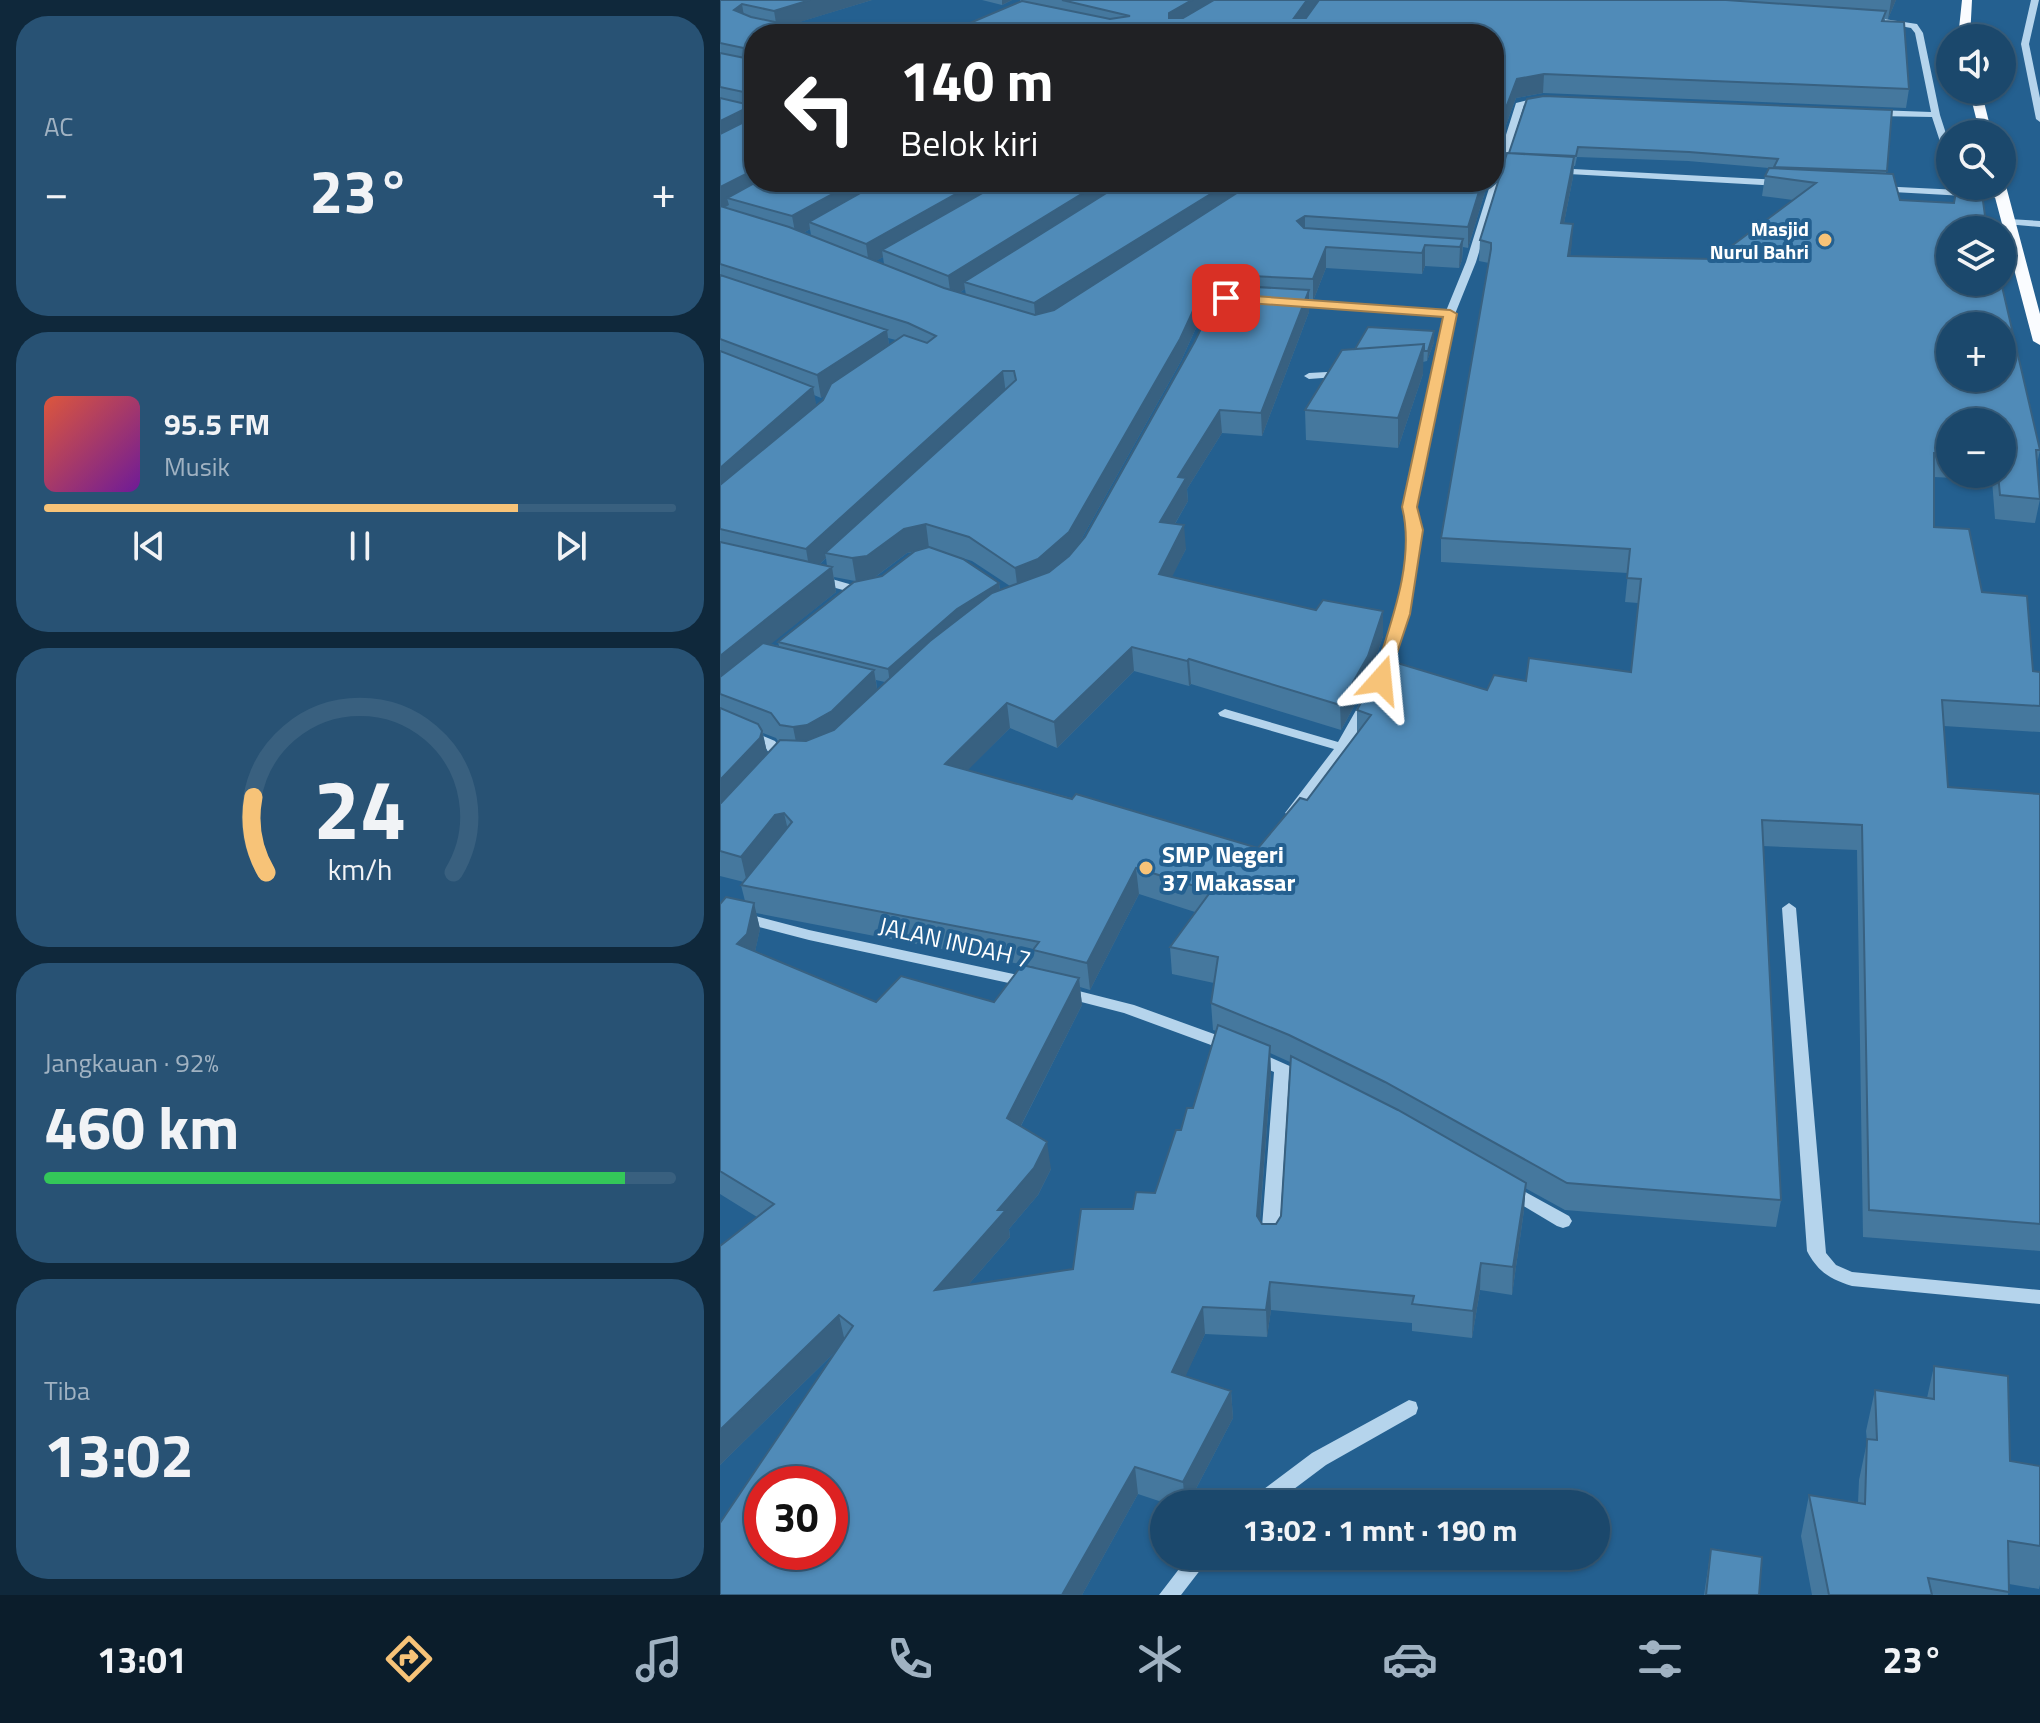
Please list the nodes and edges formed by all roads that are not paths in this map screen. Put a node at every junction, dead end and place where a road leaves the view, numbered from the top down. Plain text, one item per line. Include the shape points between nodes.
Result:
1 (1967, 0) edge
2 (2035, 0) edge
3 (1875, 21) edge
4 (1965, 24) edge
5 (2025, 44) junction
6 (2040, 46) edge
7 (1557, 100) edge
8 (1858, 112) edge
9 (1936, 115) junction
10 (2040, 119) edge
11 (1938, 120) edge
12 (1504, 148) edge
13 (1504, 167) edge
14 (1515, 168) edge
15 (1547, 170) edge
16 (1785, 184) edge
17 (1865, 188) edge
18 (1936, 190) edge
19 (1492, 192) edge
20 (2016, 222) edge
21 (2040, 224) edge
22 (2016, 249) edge
23 (1458, 253) edge
24 (1474, 254) junction
25 (1281, 302) edge
26 (1450, 314) junction
27 (2040, 341) edge
28 (1437, 367) junction
29 (1423, 368) edge
30 (1352, 373) edge
31 (1309, 376) dead end
32 (827, 569) edge
33 (838, 602) edge
34 (1225, 713) dead end
35 (720, 722) edge
36 (1342, 747) junction
37 (778, 756) junction
38 (796, 762) edge
39 (766, 776) edge
40 (1281, 825) edge
41 (1789, 908) dead end
42 (731, 910) edge
43 (1282, 1069) junction
44 (1328, 1091) edge
45 (1498, 1182) edge
46 (1563, 1221) dead end
47 (1270, 1243) edge
48 (2040, 1297) edge
49 (1409, 1408) dead end
50 (1278, 1490) edge
51 (1190, 1570) edge
52 (1169, 1595) edge

1 - 4 main road
2 - 5 street
3 - 9 street via 1914,26
5 - 6 street
5 - 10 street
7 - 12 street via 1522,101
8 - 9 street
9 - 11 street
13 - 14 street
15 - 16 street
17 - 18 street
19 - 24 street
20 - 21 street
22 - 27 main road
23 - 24 street
24 - 26 street
25 - 26 street
26 - 28 street
28 - 29 street
28 - 36 street via 1410,507 1415,530 1402,614 1381,680
30 - 31 street
32 - 33 street via 809,577 858,589
34 - 36 street
35 - 37 street via 770,744
36 - 40 street
37 - 38 street
37 - 39 street
41 - 48 street via 1816,1251 1822,1265 1852,1279
42 - 43 street, JALAN INDAH 7 via 809,935 988,971 1128,1009
43 - 44 street, JALAN INDAH 7
43 - 47 street
45 - 46 street
49 - 50 street via 1319,1459
51 - 52 street

